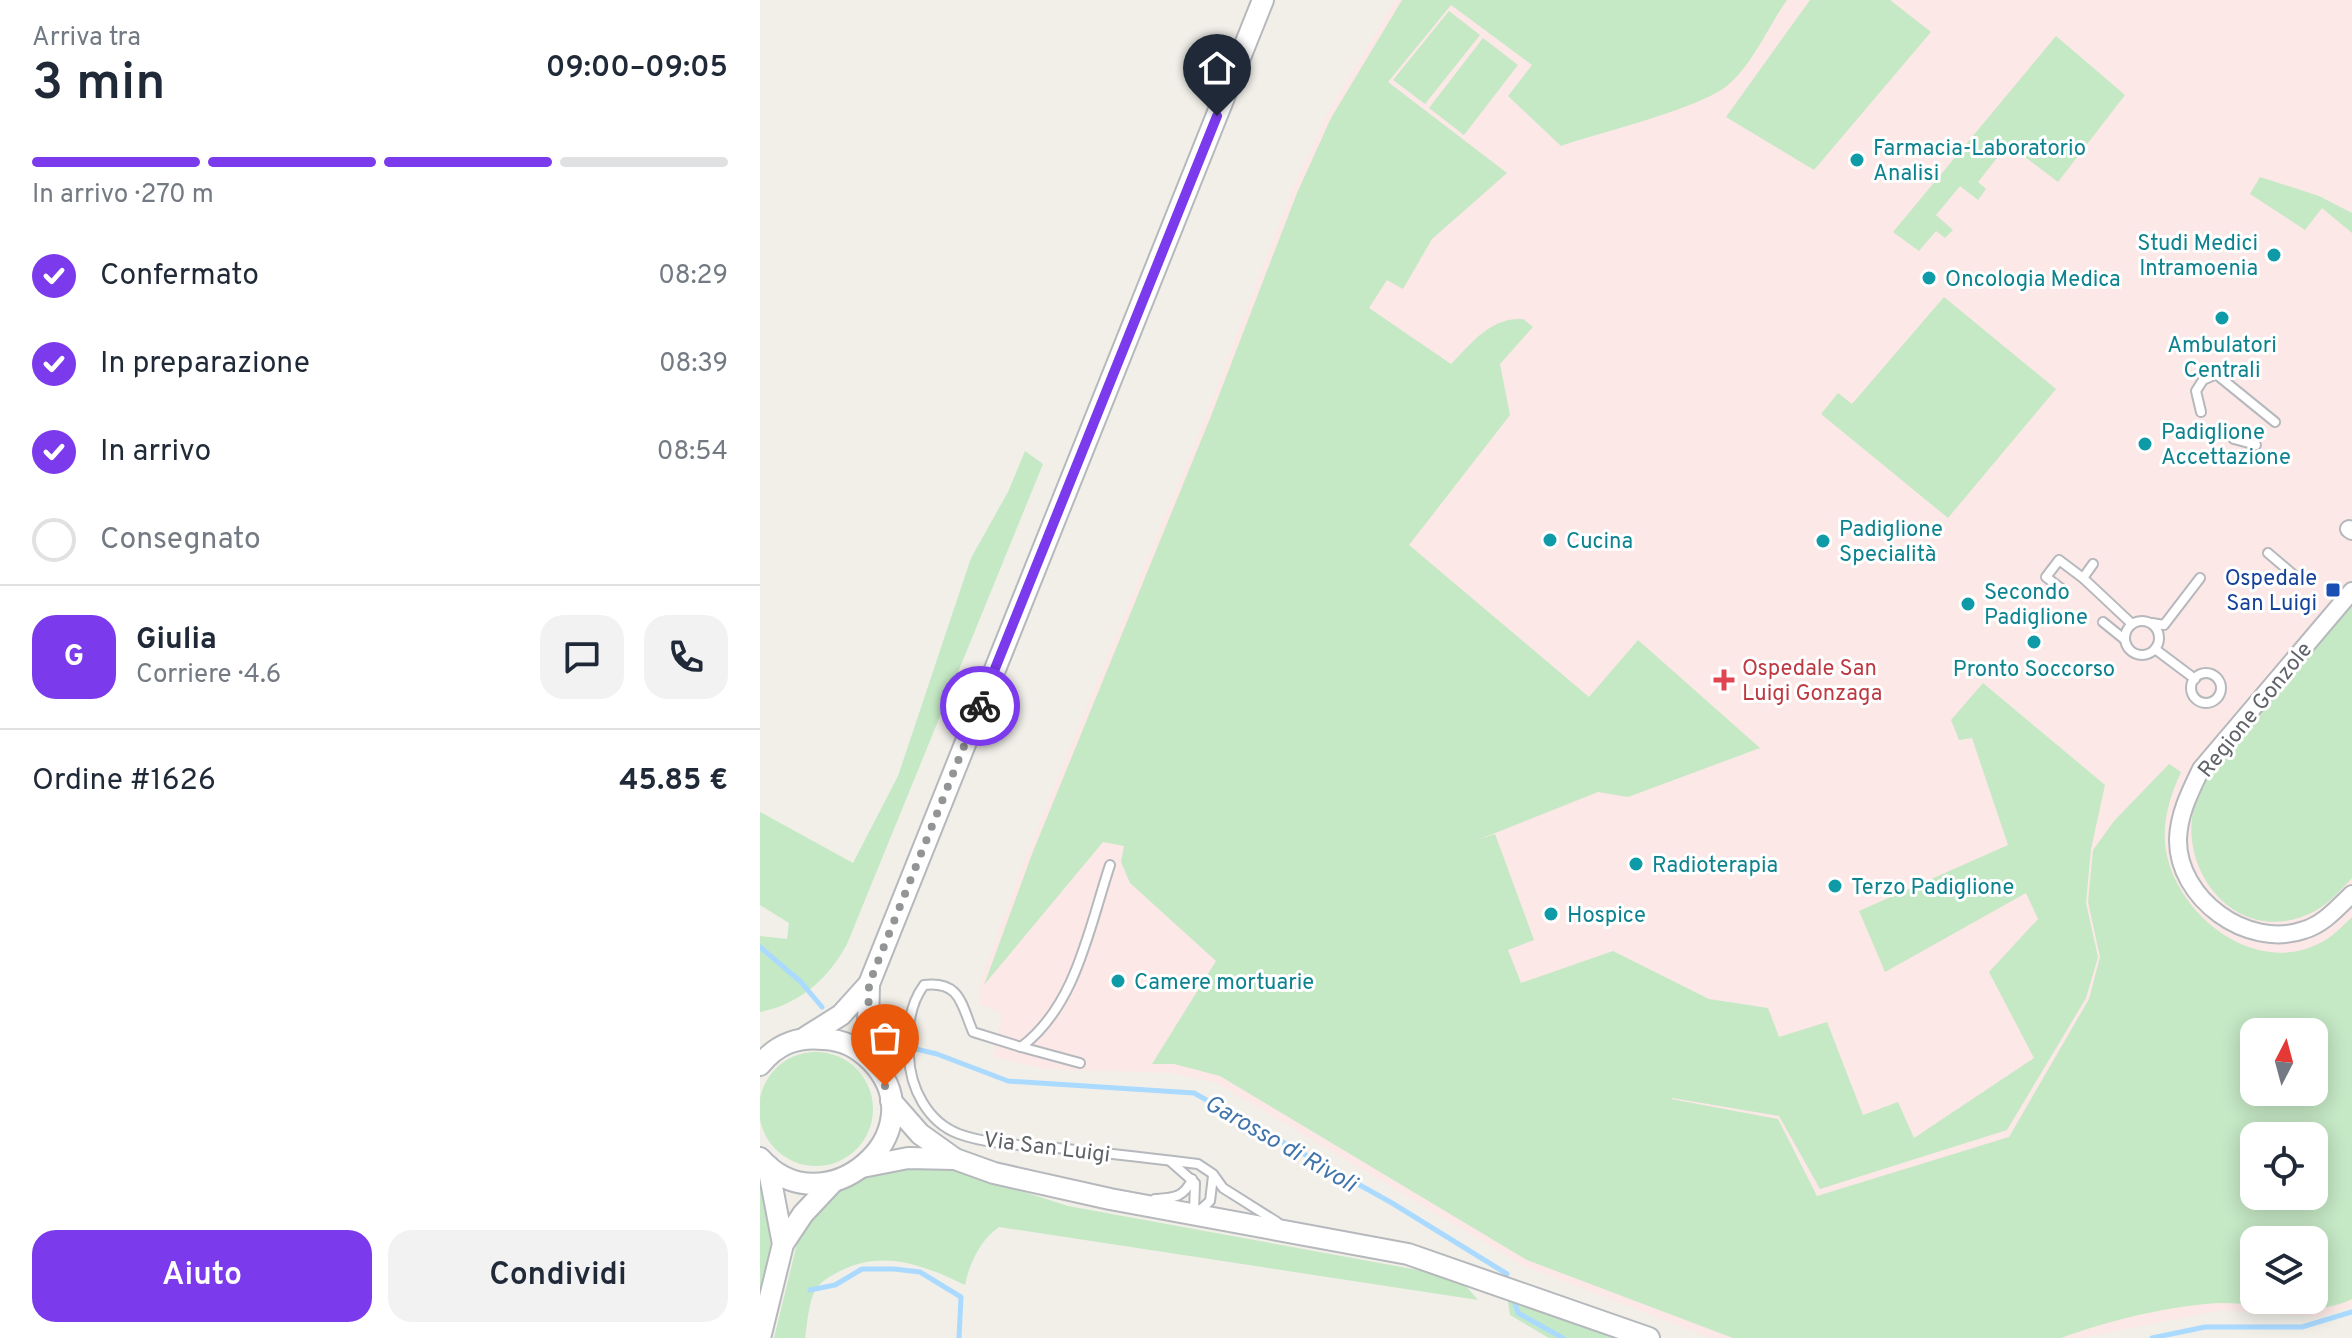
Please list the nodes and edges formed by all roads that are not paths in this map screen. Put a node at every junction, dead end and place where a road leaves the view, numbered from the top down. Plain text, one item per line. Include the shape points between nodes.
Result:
1 (1263, 0) edge
2 (2201, 412) dead end
3 (2275, 422) dead end
4 (2220, 428) dead end
5 (2256, 445) dead end
6 (2268, 553) dead end
7 (2093, 564) dead end
8 (2083, 578) junction
9 (2200, 578) dead end
10 (2302, 582) dead end
11 (2063, 590) dead end
12 (2352, 591) edge
13 (2103, 622) dead end
14 (2149, 623) junction
15 (2132, 624) junction
16 (2124, 639) junction
17 (2155, 649) junction
18 (2195, 679) dead end
19 (1110, 865) dead end
20 (2352, 894) edge
21 (869, 984) junction
22 (806, 1037) junction
23 (1021, 1047) junction
24 (764, 1056) edge
25 (1080, 1063) dead end
26 (879, 1070) junction
27 (891, 1101) junction
28 (955, 1159) junction
29 (1170, 1160) junction
30 (764, 1162) edge
31 (862, 1167) junction
32 (1213, 1174) junction
33 (1192, 1179) junction
34 (833, 1182) junction
35 (1031, 1184) junction
36 (1194, 1215) junction
37 (1292, 1231) junction
38 (783, 1244) junction
39 (760, 1338) edge
40 (1649, 1338) edge

1 - 21 street
2 - 3 lane via 2196,391 2216,374
4 - 5 lane
6 - 10 lane
7 - 8 lane
8 - 11 lane via 2059,560 2046,577
8 - 15 lane
9 - 14 lane via 2164,625
12 - 20 street, Regione Gonzole via 2201,769 2185,801 2178,839 2183,867 2203,901 2248,930 2283,935 2302,931 2320,924
13 - 16 lane
14 - 15 lane
14 - 17 lane via 2159,634
15 - 16 lane
16 - 17 lane via 2133,654
17 - 18 lane
19 - 23 lane via 1064,997 1052,1020
21 - 22 street via 841,1015
21 - 26 street via 868,1027
22 - 24 street
22 - 26 street via 859,1049
23 - 25 lane
23 - 29 lane, Via San Luigi via 973,1032 960,998 940,983 924,985 913,1000 911,1079 929,1112 943,1125 998,1143
26 - 27 street
27 - 28 street, Via San Luigi via 920,1134
27 - 31 street via 885,1140
28 - 31 street, Via San Luigi via 908,1158
28 - 35 street, Via San Luigi
29 - 32 lane, Via San Luigi via 1198,1164
29 - 33 lane
30 - 34 street via 791,1180
30 - 38 street
31 - 34 street
32 - 36 lane via 1210,1201
32 - 37 lane, Via San Luigi via 1232,1194
33 - 35 lane, Via San Luigi via 1175,1198 1151,1199
33 - 36 lane
34 - 38 street
35 - 36 street, Via San Luigi
36 - 37 street, Via San Luigi
37 - 40 street, Via San Luigi via 1408,1254
38 - 39 street

